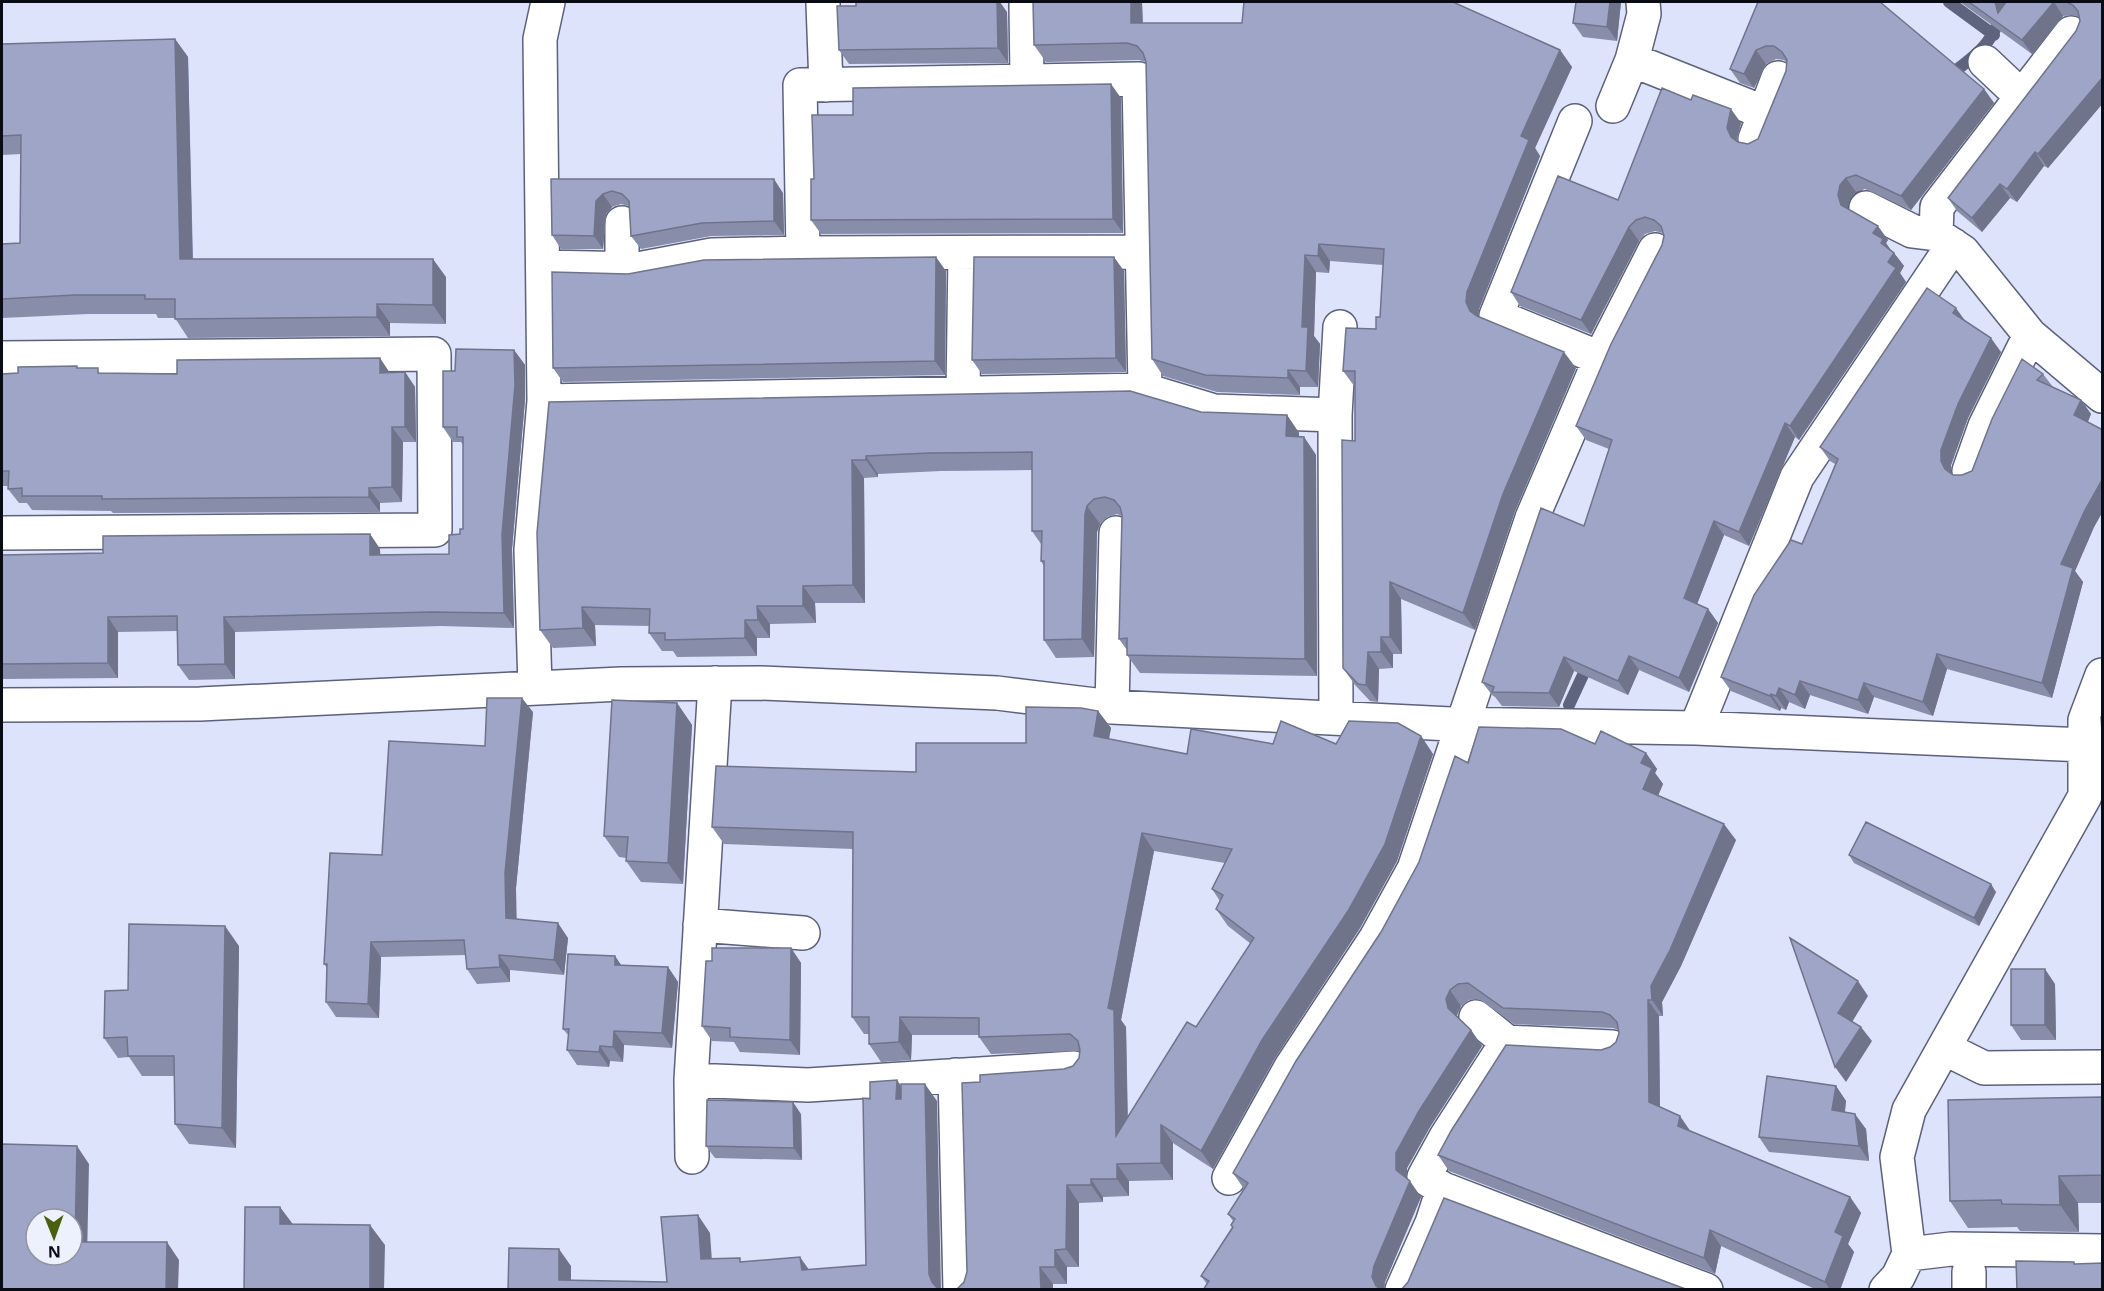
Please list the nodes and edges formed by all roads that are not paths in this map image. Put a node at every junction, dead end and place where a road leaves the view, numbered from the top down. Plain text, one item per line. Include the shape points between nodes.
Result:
1 (548, 2) edge
2 (1643, 2) edge
3 (823, 4) dead end
4 (1026, 5) dead end
5 (2071, 33) edge
6 (1632, 60) junction
7 (1985, 62) dead end
8 (1778, 78) dead end
9 (1027, 81) junction
10 (826, 85) junction
11 (2021, 96) junction
12 (1612, 106) dead end
13 (1575, 121) dead end
14 (1866, 208) dead end
15 (622, 223) dead end
16 (1945, 239) junction
17 (1655, 250) dead end
18 (1142, 252) junction
19 (803, 253) junction
20 (965, 253) junction
21 (545, 267) junction
22 (622, 268) junction
23 (1340, 327) dead end
24 (2030, 335) junction
25 (2, 358) edge
26 (1600, 358) junction
27 (1145, 390) junction
28 (963, 394) junction
29 (2103, 396) edge
30 (544, 401) junction
31 (1335, 415) junction
32 (1969, 471) edge
33 (2, 533) edge
34 (1116, 533) dead end
35 (2103, 675) edge
36 (715, 683) junction
37 (535, 688) junction
38 (2, 705) edge
39 (1112, 707) junction
40 (1336, 718) junction
41 (1464, 724) junction
42 (1696, 728) junction
43 (2085, 745) junction
44 (700, 925) junction
45 (803, 933) dead end
46 (1476, 1017) dead end
47 (1507, 1041) junction
48 (1612, 1047) edge
49 (1944, 1048) junction
50 (2103, 1067) edge
51 (1074, 1068) edge
52 (955, 1075) junction
53 (691, 1080) junction
54 (692, 1157) dead end
55 (1229, 1178) dead end
56 (1443, 1189) junction
57 (2103, 1251) edge
58 (1909, 1254) junction
59 (960, 1290) edge
60 (1402, 1290) edge
61 (1706, 1290) edge
62 (1886, 1290) edge

1 - 21 street via 540,39
2 - 6 street via 1644,14
3 - 10 street
4 - 9 street
5 - 11 street
6 - 8 street via 1759,126
6 - 12 street
7 - 11 street
9 - 10 street
9 - 18 street via 1139,79
10 - 19 street via 800,85
11 - 16 street via 1937,207
13 - 26 street via 1496,316
14 - 16 street via 1912,231
15 - 22 street
16 - 24 street via 1963,252
16 - 42 street via 1797,477
17 - 26 street
18 - 20 street
18 - 27 street
19 - 20 street
19 - 22 street via 712,255 638,269
20 - 28 street
21 - 22 street
21 - 30 street
23 - 31 street
24 - 29 street
24 - 32 street via 1985,426
25 - 33 street via 434,354 435,530
26 - 41 street via 1532,518
27 - 28 street
27 - 31 street via 1214,411
28 - 30 street
30 - 37 street via 531,550
31 - 40 street
34 - 39 street
35 - 43 street via 2085,720
36 - 37 street
36 - 39 street via 997,693
36 - 44 street
37 - 38 street via 200,704
39 - 40 street
40 - 41 street
41 - 42 street
41 - 55 street via 1413,869 1376,938 1291,1067
42 - 43 street
43 - 49 street via 2085,796
44 - 45 street
44 - 53 street
46 - 47 street
47 - 48 street
47 - 56 street via 1424,1177
49 - 50 street via 1984,1068
49 - 58 street via 1909,1110 1898,1157
51 - 52 street
52 - 53 street via 808,1085
52 - 59 street
53 - 54 street
56 - 60 street
56 - 61 street
57 - 58 street via 1951,1249
58 - 62 street via 1898,1277

